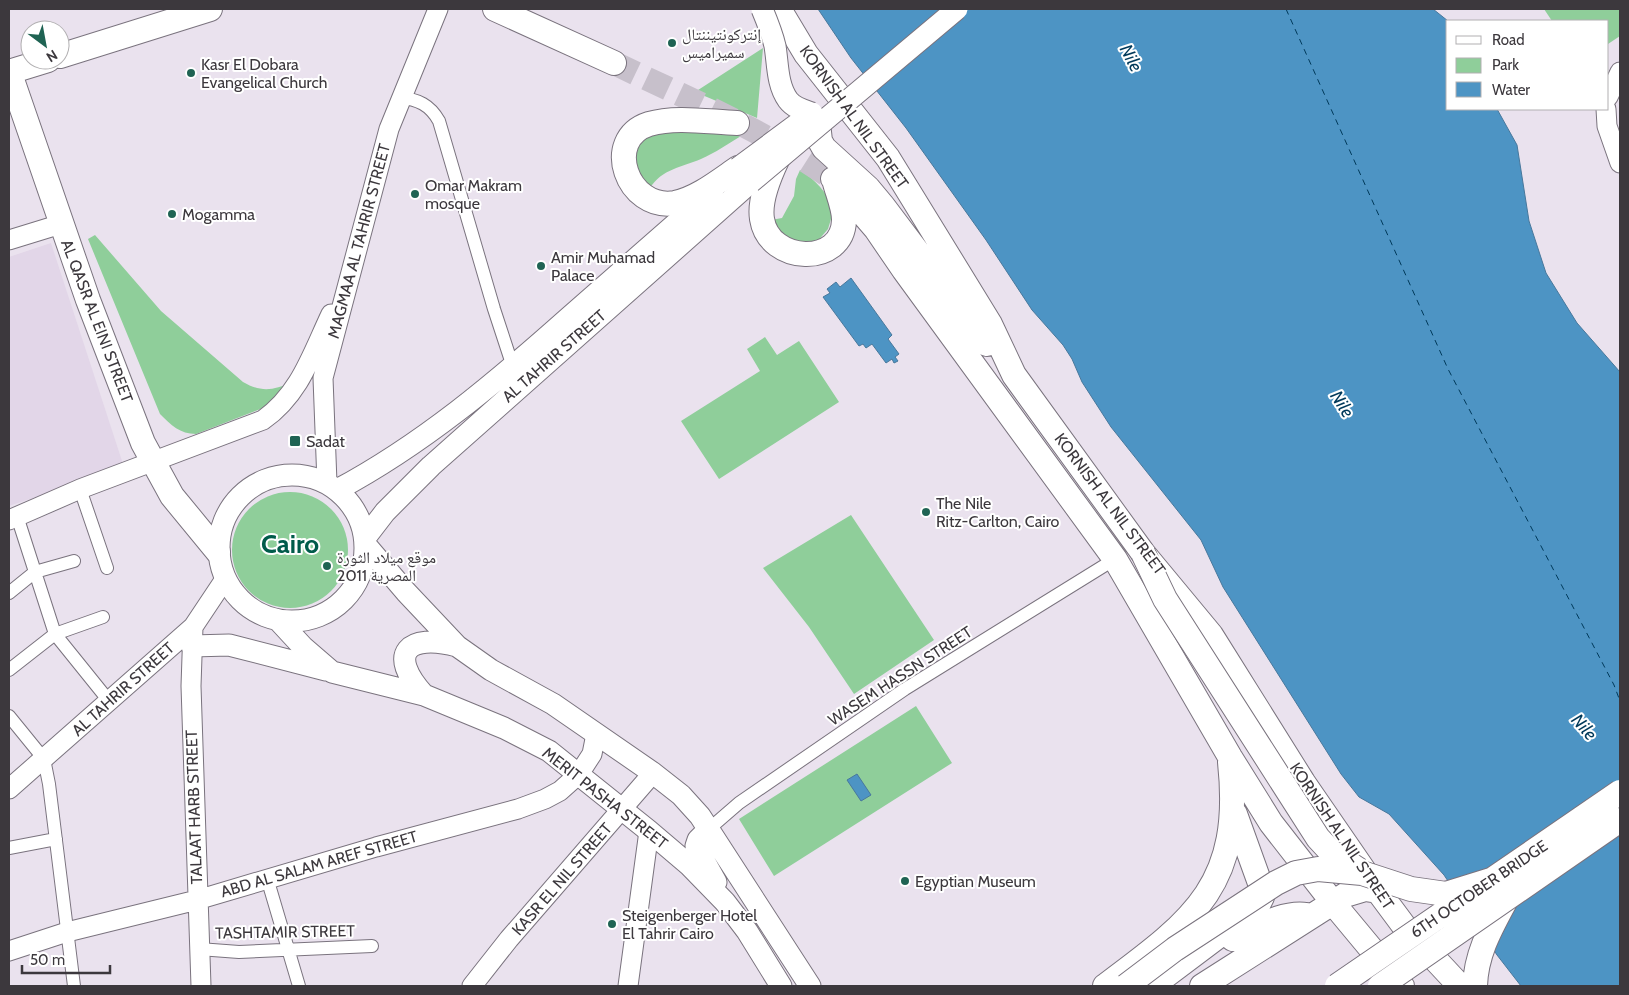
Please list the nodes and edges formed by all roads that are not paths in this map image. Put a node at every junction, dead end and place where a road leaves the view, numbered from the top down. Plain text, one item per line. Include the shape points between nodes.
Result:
1 (210, 9) edge
2 (438, 9) edge
3 (496, 9) edge
4 (762, 9) edge
5 (779, 9) edge
6 (936, 9) edge
7 (957, 9) edge
8 (70, 53) edge
9 (614, 62) tunnel mouth
10 (9, 72) edge
11 (1620, 72) edge
12 (1609, 96) edge
13 (400, 98) junction
14 (1606, 110) edge
15 (815, 118) junction
16 (737, 123) dead end
17 (777, 160) junction
18 (1620, 163) edge
19 (745, 175) junction
20 (61, 224) junction
21 (9, 240) edge
22 (348, 280) junction
23 (513, 367) junction
24 (1014, 375) junction
25 (1030, 397) junction
26 (1009, 413) junction
27 (151, 461) junction
28 (332, 486) junction
29 (80, 489) junction
30 (13, 518) edge
31 (365, 541) junction
32 (218, 552) junction
33 (1143, 553) junction
34 (1115, 559) junction
35 (74, 561) dead end
36 (107, 568) dead end
37 (35, 572) junction
38 (225, 578) junction
39 (9, 593) edge
40 (103, 616) dead end
41 (278, 620) junction
42 (55, 634) junction
43 (192, 636) junction
44 (457, 646) junction
45 (9, 670) edge
46 (332, 672) junction
47 (424, 695) junction
48 (109, 701) junction
49 (9, 716) edge
50 (596, 734) junction
51 (1230, 757) junction
52 (44, 759) junction
53 (653, 772) junction
54 (579, 774) junction
55 (9, 789) edge
56 (1620, 792) edge
57 (1233, 808) junction
58 (622, 810) junction
59 (1328, 817) junction
60 (1620, 820) edge
61 (1271, 823) junction
62 (709, 830) junction
63 (650, 831) junction
64 (56, 839) junction
65 (9, 848) edge
66 (1362, 873) junction
67 (268, 878) junction
68 (1500, 888) junction
69 (1378, 891) junction
70 (197, 900) junction
71 (725, 902) junction
72 (1338, 909) junction
73 (1311, 916) junction
74 (68, 932) junction
75 (372, 946) dead end
76 (199, 949) junction
77 (9, 951) edge
78 (288, 951) junction
79 (1193, 957) junction
80 (74, 986) edge
81 (201, 986) edge
82 (299, 986) edge
83 (472, 986) edge
84 (628, 986) edge
85 (780, 986) edge
86 (810, 986) edge
87 (1105, 986) edge
88 (1126, 986) edge
89 (1152, 986) edge
90 (1202, 986) edge
91 (1231, 986) edge
92 (1337, 986) edge
93 (1380, 986) edge
94 (1402, 986) edge
95 (1460, 986) edge
96 (1475, 986) edge

1 - 8 highway
2 - 13 street, MAGMAA AL TAHRIR STREET
3 - 9 highway
4 - 15 main road, bridge via 775,48 782,89 788,101
5 - 24 highway, KORNISH AL NIL STREET via 806,54 888,158 990,324
6 - 15 main road
7 - 15 main road, bridge
10 - 20 highway, AL QASR AL EINI STREET
11 - 12 street
13 - 22 street, MAGMAA AL TAHRIR STREET
13 - 23 street via 425,105 439,121
14 - 18 street via 1607,126
15 - 17 main road, bridge
15 - 19 main road, bridge
15 - 24 highway via 824,148 868,188 960,310
16 - 19 highway via 677,121 647,125 634,133 626,145 626,174 633,187 660,203 687,199
17 - 19 main road, bridge
17 - 26 highway, KORNISH AL NIL STREET via 766,189 762,219 766,232 775,243 800,255 827,249 837,240 844,220 834,179 876,229
19 - 23 main road, AL TAHRIR STREET
19 - 31 main road, AL TAHRIR STREET via 430,466 385,512
20 - 21 street
20 - 27 highway, AL QASR AL EINI STREET
22 - 27 street via 303,373 281,407 263,420
22 - 28 street, MAGMAA AL TAHRIR STREET via 324,378
23 - 28 main road, AL TAHRIR STREET via 427,436 368,473
24 - 25 highway, KORNISH AL NIL STREET
25 - 26 highway
25 - 33 highway, KORNISH AL NIL STREET
26 - 34 highway, KORNISH AL NIL STREET
27 - 29 street
27 - 32 highway, AL QASR AL EINI STREET via 172,496
28 - 31 main road via 355,512
28 - 32 main road via 306,476 283,475 262,481 229,510 220,530
29 - 30 street
29 - 36 street
30 - 37 street
31 - 41 main road via 364,563 357,581 332,610 315,618
31 - 44 main road via 406,592
32 - 38 main road
33 - 59 highway, KORNISH AL NIL STREET via 1211,635
33 - 66 highway, bridge via 1165,599 1318,838 1330,851
34 - 51 highway, KORNISH AL NIL STREET
34 - 62 street, WASEM HASSN STREET via 905,689 739,803
35 - 37 street
37 - 39 street
37 - 42 street
38 - 41 main road via 246,606
38 - 43 street, AL TAHRIR STREET
40 - 42 street
41 - 46 main road, MERIT PASHA STREET
42 - 45 street
42 - 48 street
43 - 46 main road
43 - 48 street, AL TAHRIR STREET
43 - 70 street, TALAAT HARB STREET
44 - 47 main road via 433,641 418,643 408,651 404,660 406,669
44 - 50 main road
46 - 47 main road, MERIT PASHA STREET
47 - 54 main road, MERIT PASHA STREET via 514,732
48 - 52 street, AL TAHRIR STREET
49 - 52 street
50 - 53 main road
50 - 54 street, ABD AL SALAM AREF STREET via 592,754
51 - 57 highway
51 - 61 highway, KORNISH AL NIL STREET
52 - 55 street, AL TAHRIR STREET
52 - 64 street
53 - 58 street, KASR EL NIL STREET
53 - 62 main road via 691,805
54 - 58 main road, MERIT PASHA STREET
54 - 67 street, ABD AL SALAM AREF STREET via 560,791 518,809
56 - 68 highway, 6TH OCTOBER BRIDGE, bridge
57 - 79 highway via 1262,897 1247,917
57 - 87 highway via 1225,859 1204,898 1153,951
58 - 63 main road, MERIT PASHA STREET
58 - 83 street, KASR EL NIL STREET
59 - 61 highway via 1308,827 1290,828
59 - 69 highway, KORNISH AL NIL STREET
60 - 68 highway, 6TH OCTOBER BRIDGE, bridge
61 - 72 highway, KORNISH AL NIL STREET
62 - 71 main road via 696,846
62 - 86 main road
63 - 71 main road, MERIT PASHA STREET
63 - 84 street
64 - 65 street
64 - 74 street
66 - 68 highway, bridge via 1411,889 1446,894
66 - 88 highway, bridge via 1318,869 1296,873 1175,949
67 - 70 street, ABD AL SALAM AREF STREET
67 - 78 street
68 - 92 highway, 6TH OCTOBER BRIDGE, bridge
68 - 93 highway, 6TH OCTOBER BRIDGE, bridge
68 - 96 highway via 1476,968
69 - 72 highway via 1354,891
69 - 95 highway, KORNISH AL NIL STREET via 1404,926
70 - 74 street, ABD AL SALAM AREF STREET
70 - 76 street, TALAAT HARB STREET
71 - 85 main road, MERIT PASHA STREET via 747,931
72 - 73 highway
72 - 91 highway
72 - 94 highway, KORNISH AL NIL STREET
73 - 79 highway via 1286,916
73 - 90 highway
74 - 77 street, ABD AL SALAM AREF STREET
74 - 80 street
75 - 78 street, TASHTAMIR STREET
76 - 78 street, TASHTAMIR STREET
76 - 81 street, TALAAT HARB STREET
78 - 82 street
79 - 89 highway

